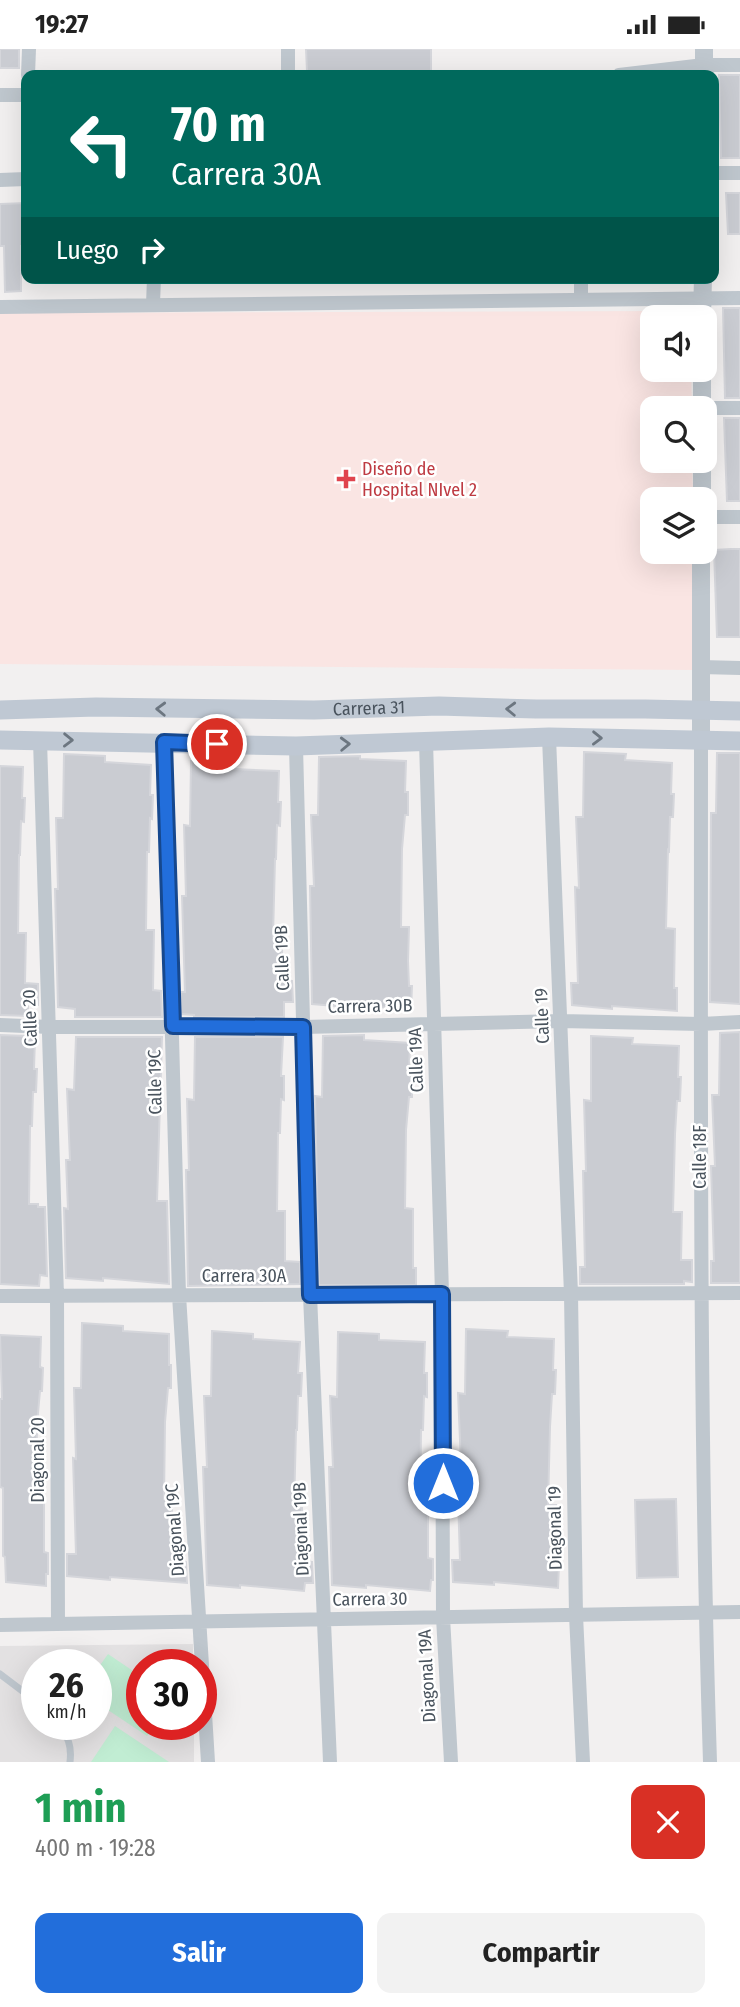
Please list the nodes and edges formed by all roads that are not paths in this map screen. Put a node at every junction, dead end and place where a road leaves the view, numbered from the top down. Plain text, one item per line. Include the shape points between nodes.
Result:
1 (29, 49) edge
2 (288, 49) edge
3 (704, 63) edge
4 (740, 65) edge
5 (28, 70) edge
6 (288, 70) edge
7 (654, 70) edge
8 (0, 95) edge
9 (21, 95) edge
10 (719, 173) edge
11 (740, 173) edge
12 (21, 179) edge
13 (0, 180) edge
14 (154, 284) edge
15 (581, 284) edge
16 (703, 284) edge
17 (703, 297) junction
18 (740, 298) edge
19 (581, 300) junction
20 (153, 304) junction
21 (703, 305) edge
22 (0, 307) edge
23 (717, 408) edge
24 (740, 408) edge
25 (717, 517) edge
26 (740, 517) edge
27 (701, 564) edge
28 (701, 667) junction
29 (740, 668) edge
30 (0, 710) edge
31 (701, 711) junction
32 (740, 711) edge
33 (549, 737) junction
34 (0, 740) edge
35 (40, 740) junction
36 (426, 741) junction
37 (701, 741) junction
38 (740, 741) edge
39 (164, 742) junction
40 (296, 746) junction
41 (561, 1021) junction
42 (740, 1022) edge
43 (434, 1024) junction
44 (701, 1024) junction
45 (0, 1025) edge
46 (173, 1026) junction
47 (50, 1027) junction
48 (303, 1027) junction
49 (740, 1293) edge
50 (442, 1294) junction
51 (571, 1294) junction
52 (700, 1294) junction
53 (310, 1295) junction
54 (0, 1296) edge
55 (57, 1296) junction
56 (180, 1296) junction
57 (705, 1612) junction
58 (740, 1612) edge
59 (576, 1615) junction
60 (443, 1617) junction
61 (324, 1619) junction
62 (200, 1622) junction
63 (58, 1624) junction
64 (0, 1625) edge
65 (0, 1674) edge
66 (21, 1690) edge
67 (68, 1740) edge
68 (70, 1762) edge
69 (208, 1762) edge
70 (330, 1762) edge
71 (451, 1762) edge
72 (583, 1762) edge
73 (710, 1762) edge

1 - 5 street
2 - 6 street
3 - 4 street
3 - 7 street
8 - 9 street
10 - 11 street
12 - 13 street
14 - 20 street
15 - 19 street
16 - 17 street
17 - 18 street
17 - 19 street
17 - 21 street
19 - 20 street
20 - 22 street
23 - 24 street
25 - 26 street
27 - 28 street, Calle 18F
28 - 29 street
28 - 31 street, Calle 18F
31 -> 30 main road, Carrera 31 via 439,706
31 - 32 main road, Carrera 31
31 - 37 street, Calle 18F
33 - 36 main road, Carrera 31
33 -> 37 main road, Carrera 31
33 - 41 street, Calle 19
34 - 35 main road, Carrera 31
35 -> 39 main road, Carrera 31
35 - 47 street, Calle 20
40 -> 36 main road, Carrera 31
36 - 43 street, Calle 19A
37 - 38 main road, Carrera 31
37 - 44 street, Calle 18F
39 - 40 main road, Carrera 31
39 - 46 street, Calle 19C
40 - 48 street, Calle 19B
41 - 43 street, Carrera 30B
41 - 44 street, Carrera 30B
41 - 51 street, Calle 19
42 - 44 street, Carrera 30B
43 - 48 street, Carrera 30B
43 - 50 street, Calle 19A
44 - 52 street, Calle 18F
45 - 47 street, Carrera 30B
46 - 47 street, Carrera 30B
46 - 48 street, Carrera 30B
46 - 56 street, Calle 19C
47 - 55 street, Calle 20
48 - 53 street, Calle 19B
49 - 52 street, Carrera 30A
50 - 51 street, Carrera 30A
50 - 53 street, Carrera 30A
50 - 60 street, Diagonal 19A
51 - 52 street, Carrera 30A
51 - 59 street, Diagonal 19
52 - 57 street, Calle 18F
53 - 56 street, Carrera 30A
53 - 61 street, Diagonal 19B
54 - 55 street, Carrera 30A
55 - 56 street, Carrera 30A
55 - 63 street, Diagonal 20
56 - 62 street, Diagonal 19C
57 - 58 street, Carrera 30
57 - 59 street, Carrera 30
57 - 73 street, Calle 18F
59 - 60 street, Carrera 30
59 - 72 street, Diagonal 19
60 - 61 street, Carrera 30
60 - 71 street, Diagonal 19A
61 - 62 street, Carrera 30
61 - 70 street, Diagonal 19B
62 - 63 street, Carrera 30
62 - 69 street, Diagonal 19C
63 - 64 street, Carrera 30
65 - 66 lane
67 - 68 lane

